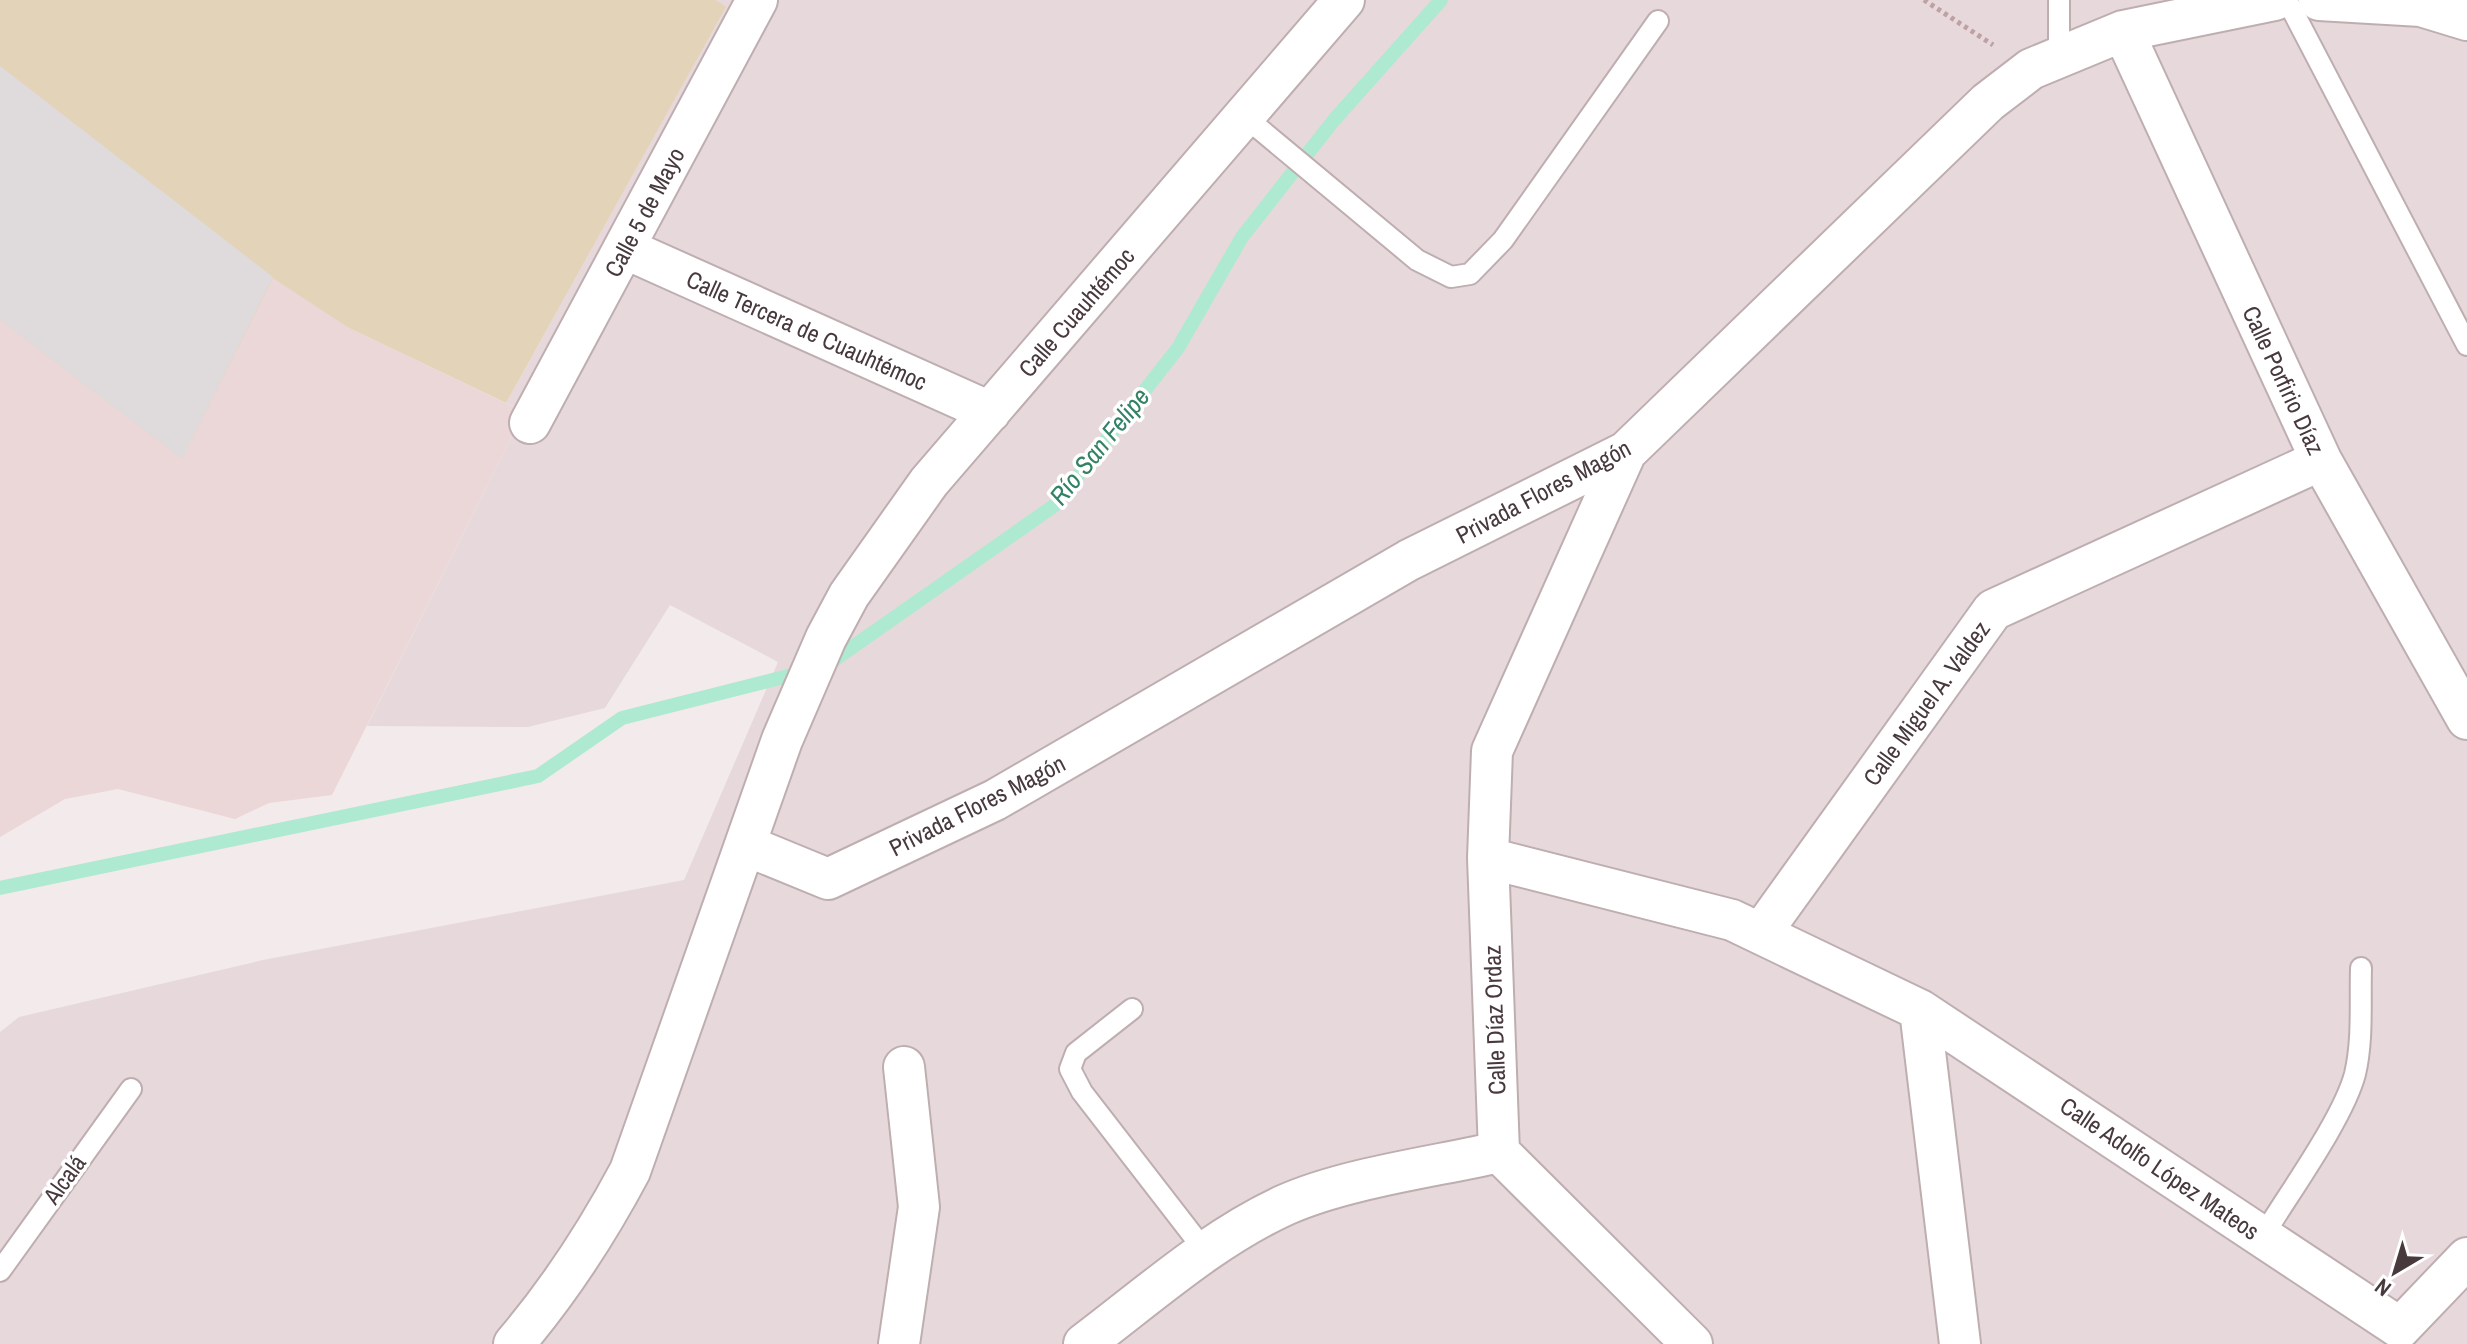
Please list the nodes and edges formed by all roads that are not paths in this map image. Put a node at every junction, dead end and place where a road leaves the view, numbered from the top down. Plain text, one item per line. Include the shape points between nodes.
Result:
1 (757, 0) edge
2 (1344, 0) edge
3 (2059, 0) edge
4 (2275, 0) edge
5 (2287, 0) edge
6 (2319, 0) edge
7 (2467, 20) edge
8 (1658, 21) dead end
9 (2123, 31) junction
10 (2059, 55) junction
11 (1257, 126) junction
12 (624, 248) junction
13 (2467, 345) edge
14 (990, 412) junction
15 (530, 423) dead end
16 (1626, 452) junction
17 (2321, 460) junction
18 (2467, 719) edge
19 (745, 845) junction
20 (1488, 858) junction
21 (1761, 933) junction
22 (2361, 968) dead end
23 (1132, 1009) dead end
24 (1920, 1010) junction
25 (904, 1067) dead end
26 (131, 1089) dead end
27 (1499, 1152) junction
28 (2263, 1236) junction
29 (1205, 1251) junction
30 (2467, 1258) edge
31 (0, 1271) edge
32 (2401, 1336) edge
33 (514, 1344) edge
34 (899, 1344) edge
35 (1084, 1344) edge
36 (1692, 1344) edge
37 (1960, 1344) edge

1 - 12 street, Calle 5 de Mayo
2 - 11 street, Calle Cuauhtémoc
3 - 10 lane
4 - 9 street, Privada Flores Magón
5 - 13 lane
6 - 7 street via 2421,6
8 - 11 lane via 1503,240 1470,274 1451,277 1435,272
9 - 10 street, Privada Flores Magón
9 - 17 street, Calle Porfirio Díaz
10 - 16 street, Privada Flores Magón via 1988,102
11 - 14 street, Calle Cuauhtémoc
12 - 14 street, Calle Tercera de Cuauhtémoc
12 - 15 street, Calle 5 de Mayo
14 - 19 street, Calle Cuauhtémoc via 881,547 826,638
16 - 19 street, Privada Flores Magón via 1409,560 995,800 828,879
16 - 20 street, Calle Díaz Ordaz via 1492,751
17 - 18 street, Calle Porfirio Díaz
17 - 21 street, Calle Miguel A. Valdez via 1993,610
19 - 33 street, Calle Cuauhtémoc via 630,1171 563,1283
20 - 21 street, Calle Adolfo López Mateos via 1732,920
20 - 27 street, Calle Díaz Ordaz
21 - 24 street, Calle Adolfo López Mateos
22 - 28 lane via 2359,1042 2346,1098
23 - 29 lane via 1076,1053 1070,1069 1082,1092
24 - 28 street, Calle Adolfo López Mateos
24 - 37 street
25 - 34 street via 919,1207
26 - 31 lane, Alcalá
27 - 29 street via 1287,1204
27 - 36 street
28 - 32 street, Calle Adolfo López Mateos
29 - 35 street
30 - 32 street

